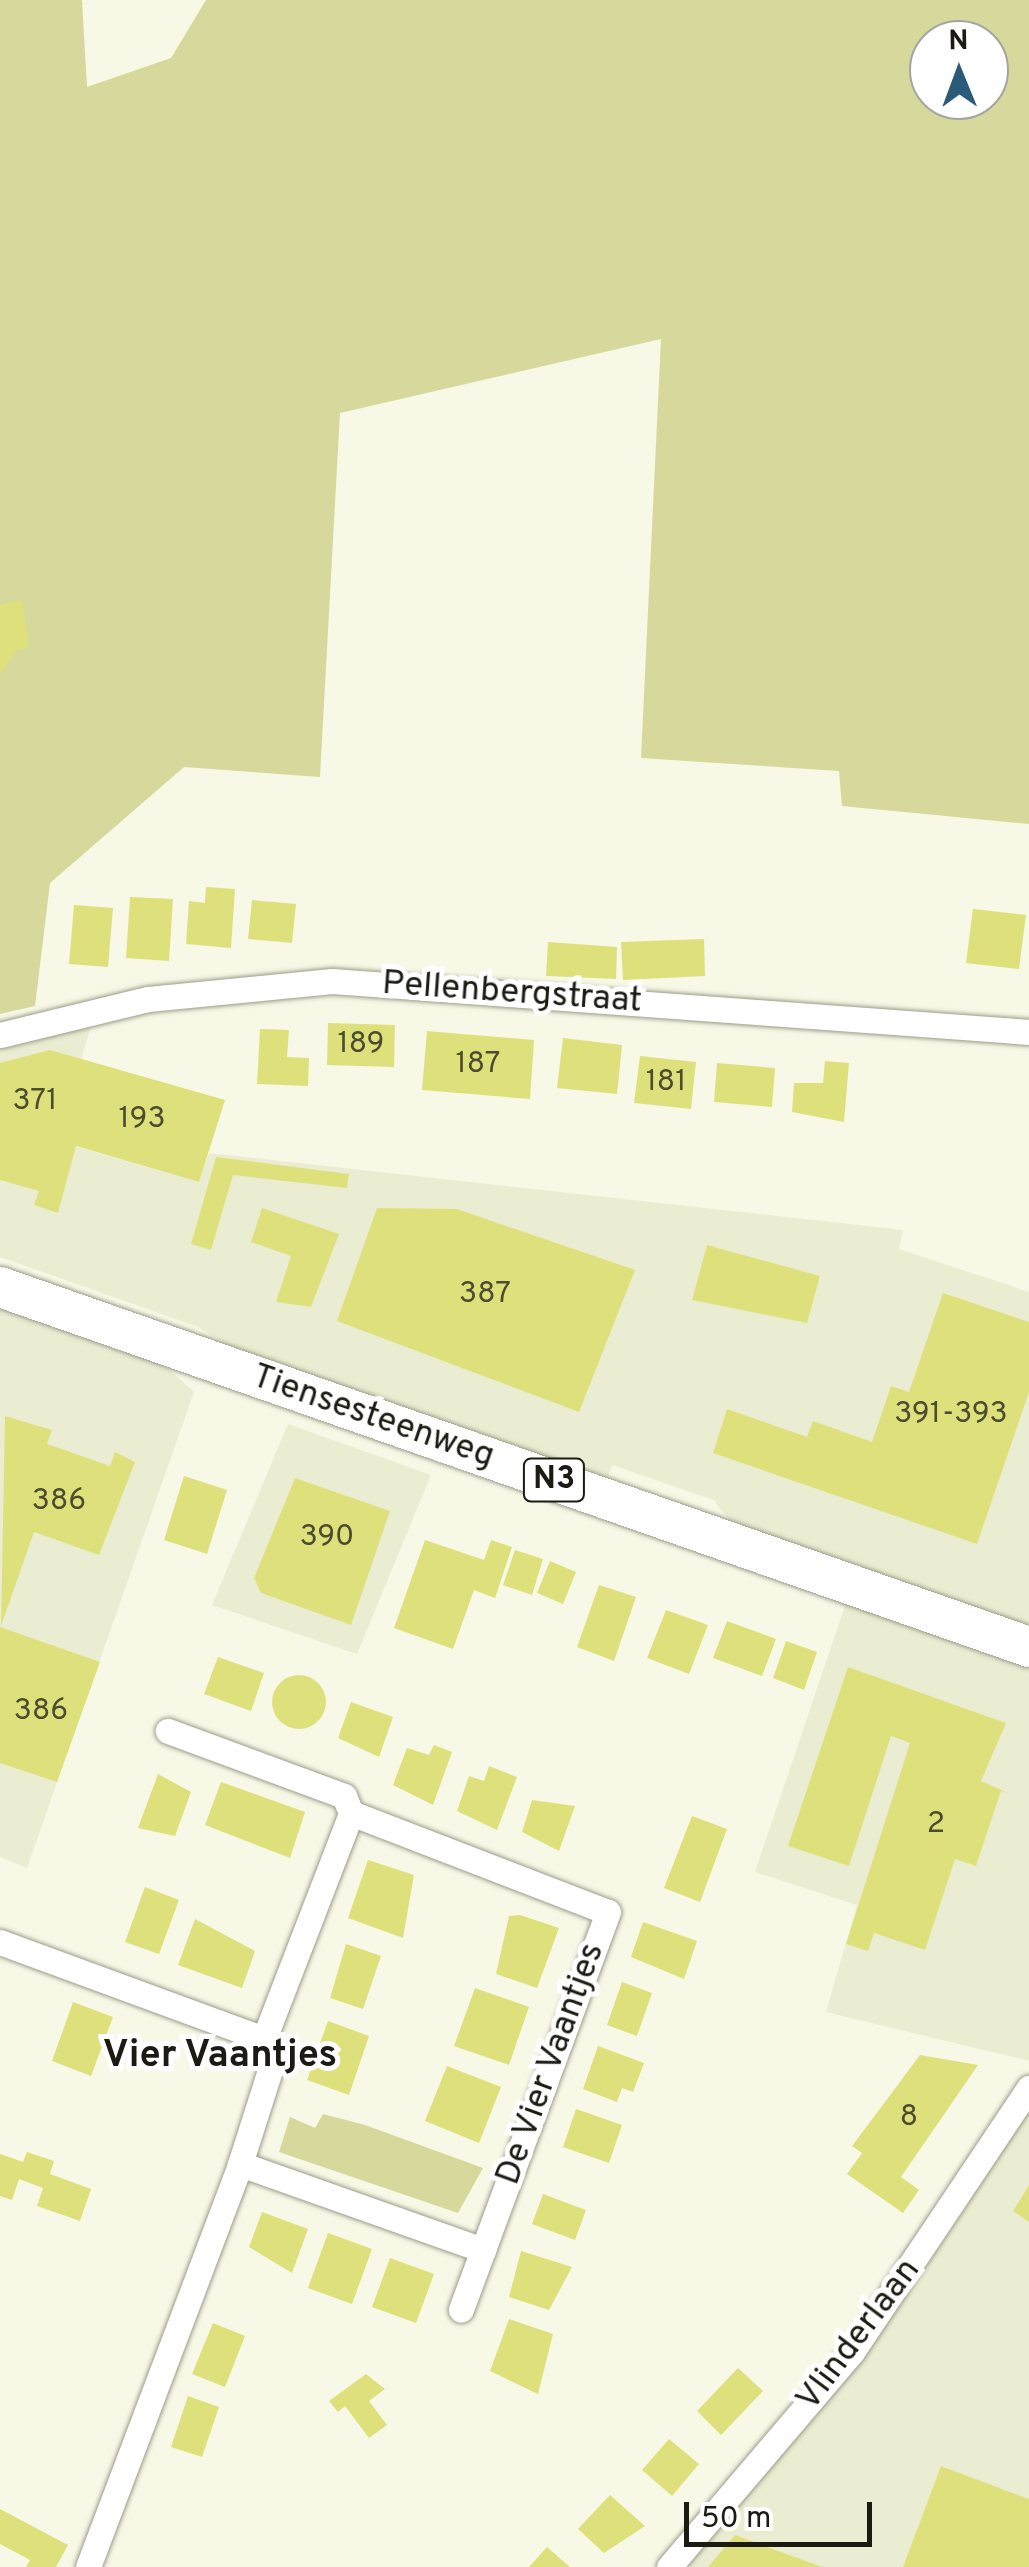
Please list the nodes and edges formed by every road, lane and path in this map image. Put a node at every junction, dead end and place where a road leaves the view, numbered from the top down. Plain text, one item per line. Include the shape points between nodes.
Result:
1 (1029, 1032) edge
2 (0, 1035) edge
3 (0, 1287) edge
4 (1029, 1647) edge
5 (168, 1731) dead end
6 (351, 1813) junction
7 (0, 1942) edge
8 (264, 2038) junction
9 (1029, 2088) edge
10 (240, 2164) junction
11 (483, 2250) junction
12 (461, 2310) dead end
13 (88, 2567) edge
14 (669, 2567) edge

1 - 2 street, Pellenbergstraat via 332,981 148,998
3 - 4 main road, Tiensesteenweg / N3
5 - 6 street, De Vier Vaantjes via 344,1796
6 - 8 street
6 - 11 street, De Vier Vaantjes via 608,1912
7 - 8 street
8 - 10 street via 270,2070
9 - 14 street, Vlinderlaan via 852,2352
10 - 11 street
10 - 13 street
11 - 12 street, De Vier Vaantjes

